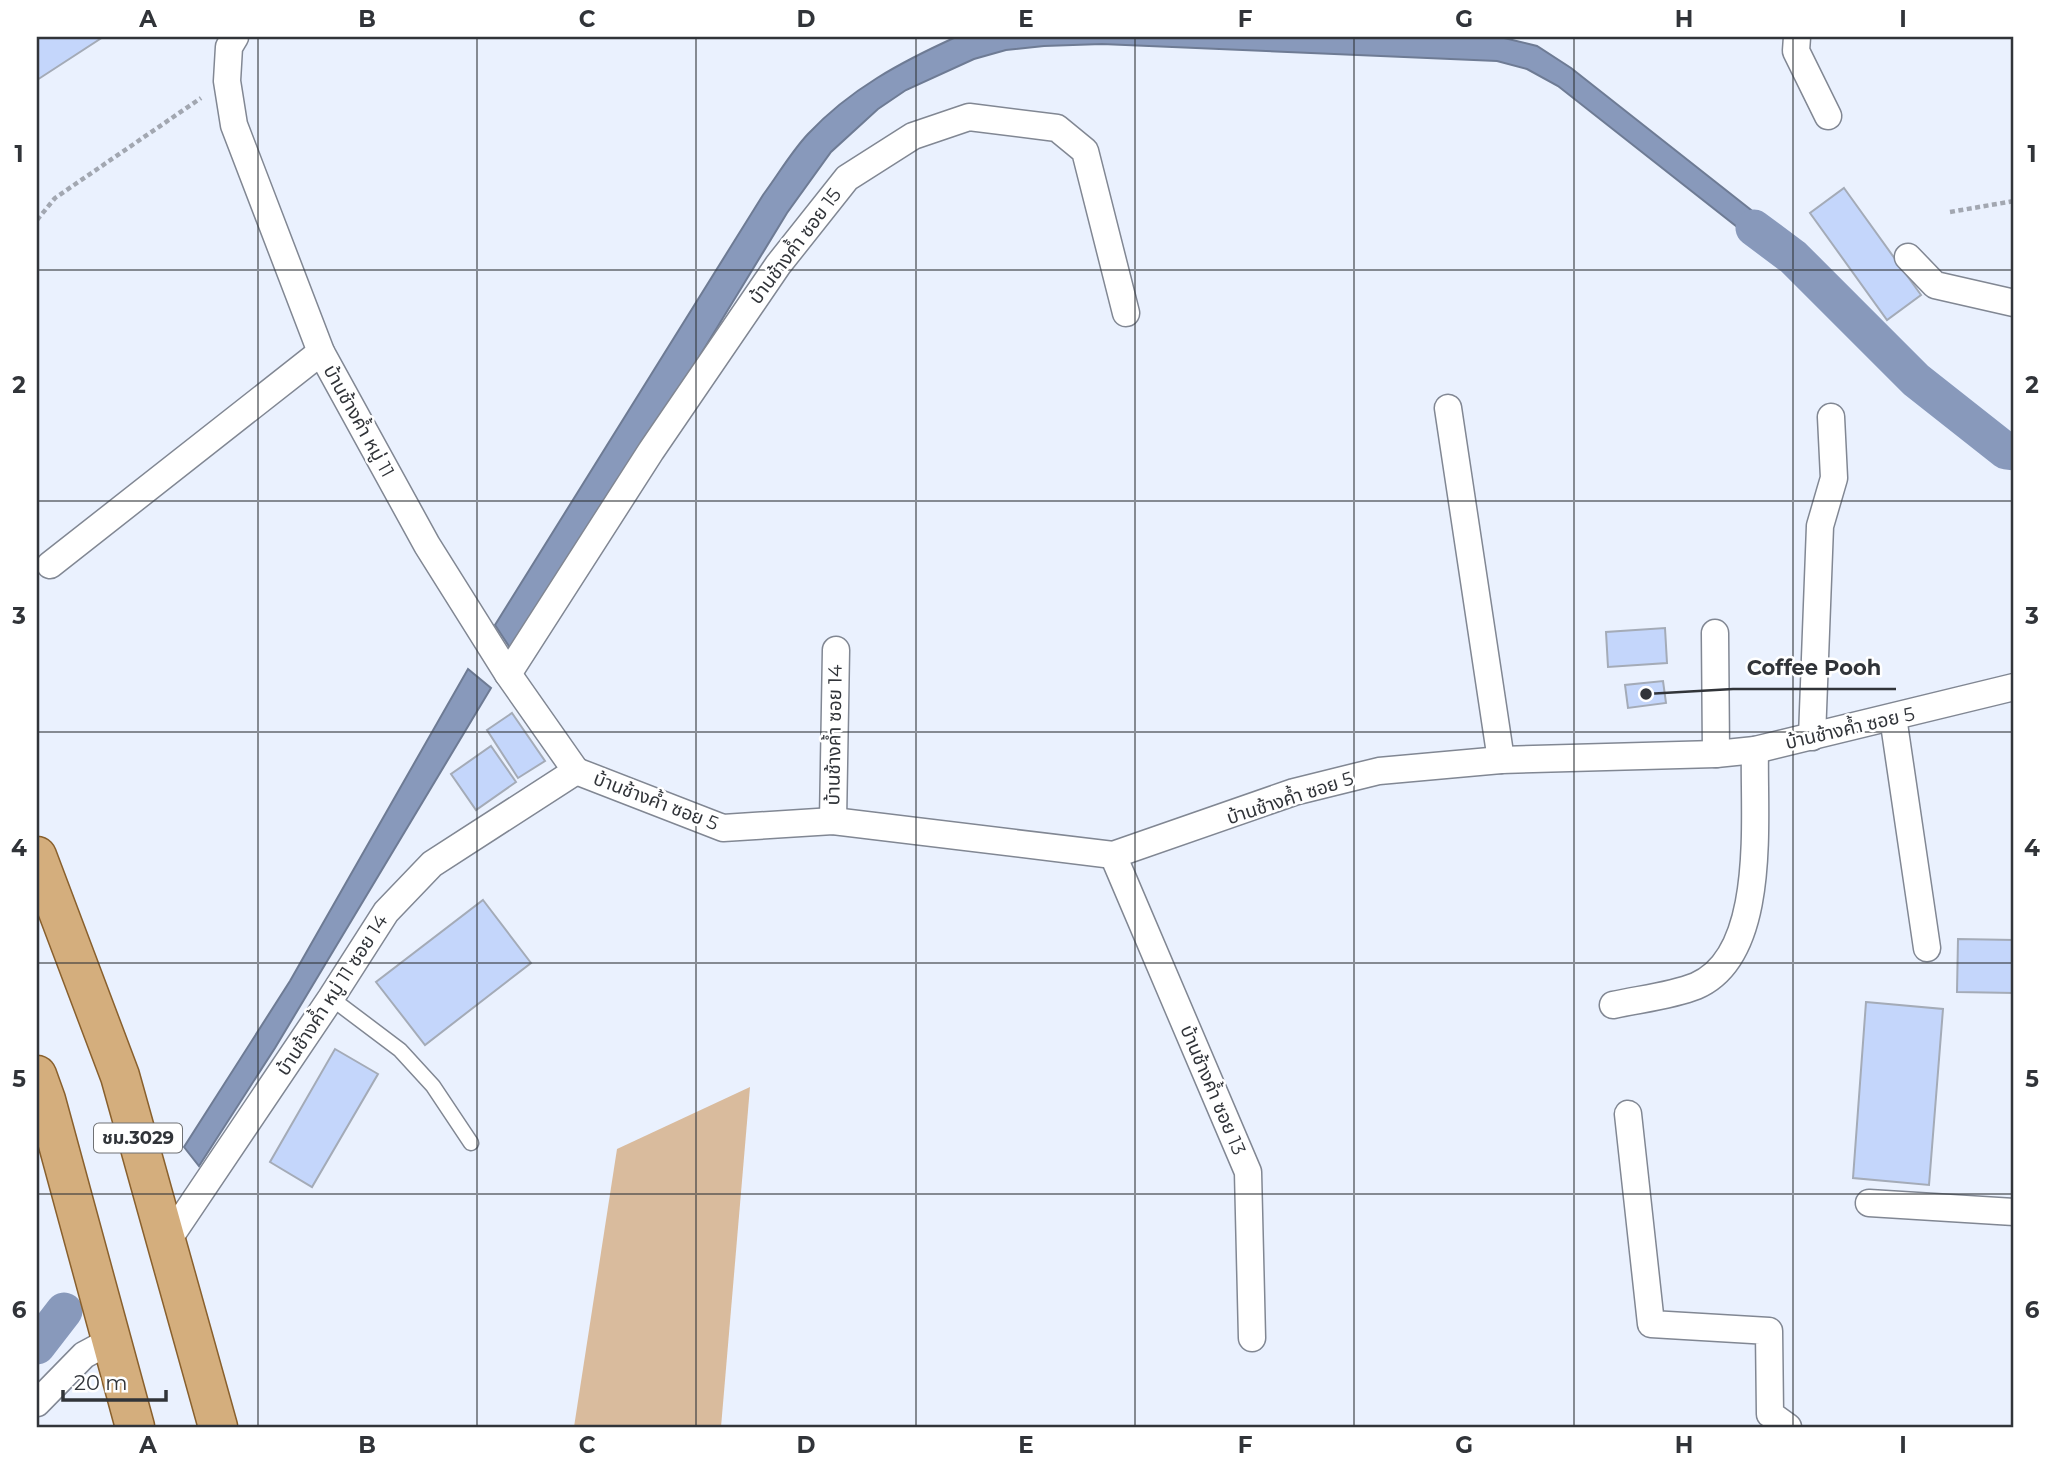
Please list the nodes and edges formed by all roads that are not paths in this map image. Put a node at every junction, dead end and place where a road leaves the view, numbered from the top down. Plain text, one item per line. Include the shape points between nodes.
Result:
1 (235, 37) edge
2 (1797, 37) edge
3 (1828, 116) dead end
4 (1908, 257) dead end
5 (2014, 303) edge
6 (1126, 313) dead end
7 (321, 352) junction
8 (1448, 408) dead end
9 (1831, 417) dead end
10 (50, 565) dead end
11 (1715, 633) dead end
12 (836, 650) dead end
13 (508, 674) junction
14 (2014, 687) edge
15 (1893, 718) junction
16 (1812, 737) junction
17 (1755, 750) junction
18 (1716, 754) junction
19 (1500, 760) junction
20 (576, 771) junction
21 (833, 821) junction
22 (1113, 855) junction
23 (37, 856) edge
24 (1927, 948) dead end
25 (331, 998) junction
26 (1613, 1005) dead end
27 (37, 1075) edge
28 (1628, 1114) dead end
29 (471, 1143) dead end
30 (1870, 1203) dead end
31 (2014, 1212) edge
32 (168, 1240) junction
33 (1252, 1338) dead end
34 (111, 1340) junction
35 (37, 1403) edge
36 (135, 1427) edge
37 (218, 1427) edge
38 (1788, 1427) edge

1 - 7 street, บ้านช้างค้ำ หมู่ 11 via 229,47 227,81 234,125
2 - 3 street via 1796,51
4 - 5 street via 1935,285
6 - 13 street, บ้านช้างค้ำ ซอย 15 via 1085,151 1057,128 969,117 913,136 847,178 778,265 651,451
7 - 10 street
7 - 13 street, บ้านช้างค้ำ หมู่ 11 via 427,545
8 - 19 street
9 - 16 street via 1834,478 1820,526
11 - 18 street
12 - 21 street, บ้านช้างค้ำ ซอย 14
13 - 20 street, บ้านช้างค้ำ หมู่ 11
14 - 15 street, บ้านช้างค้ำ ซอย 5
15 - 16 street, บ้านช้างค้ำ ซอย 5
15 - 24 street
16 - 17 street, บ้านช้างค้ำ ซอย 5
17 - 18 street, บ้านช้างค้ำ ซอย 5
17 - 26 street via 1751,905 1730,959 1696,986
18 - 19 street, บ้านช้างค้ำ ซอย 5
19 - 22 street, บ้านช้างค้ำ ซอย 5 via 1379,771 1294,792
20 - 21 street, บ้านช้างค้ำ ซอย 5 via 723,828
20 - 25 street, บ้านช้างค้ำ หมู่ 11 ซอย 14 via 432,864 386,912
21 - 22 street, บ้านช้างค้ำ ซอย 5
22 - 33 street, บ้านช้างค้ำ ซอย 13 via 1248,1172
23 - 32 main road, ชม.3029 via 120,1076
25 - 29 lane via 400,1050 433,1086
25 - 32 street, บ้านช้างค้ำ หมู่ 11 ซอย 14
27 - 34 main road
28 - 38 street via 1651,1324 1769,1331 1770,1414
30 - 31 street
32 - 37 main road, ชม.3029
34 - 35 street via 84,1355
34 - 36 main road

